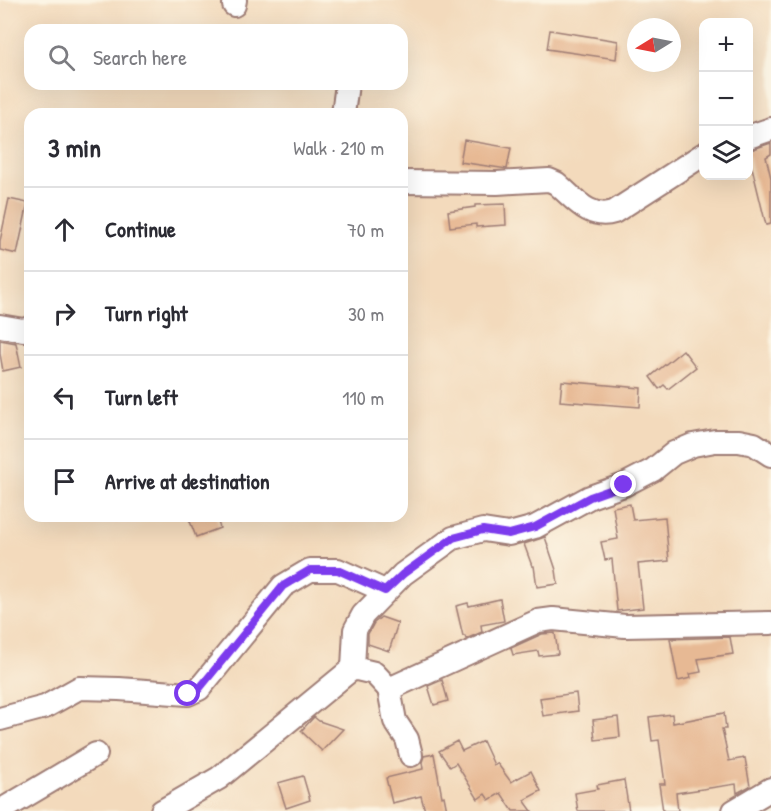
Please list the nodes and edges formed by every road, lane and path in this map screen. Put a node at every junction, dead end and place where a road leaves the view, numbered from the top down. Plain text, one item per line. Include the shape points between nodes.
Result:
1 (346, 90) edge
2 (344, 108) edge
3 (771, 129) edge
4 (753, 135) edge
5 (699, 157) edge
6 (408, 182) edge
7 (0, 326) edge
8 (24, 330) edge
9 (771, 455) edge
10 (385, 591) junction
11 (771, 623) edge
12 (354, 668) junction
13 (388, 689) junction
14 (0, 719) edge
15 (96, 754) dead end
16 (411, 755) dead end
17 (771, 789) edge
18 (0, 811) edge
19 (162, 811) edge
20 (734, 811) edge

1 - 2 street
3 - 4 street
5 - 6 street via 606,214 594,213 549,180
7 - 8 street
9 - 10 street via 754,444 739,441 693,445 674,453 653,470 590,497 535,527 509,534 483,530 453,538
10 - 12 street via 355,630
10 - 14 street via 338,570 310,570 283,586 199,689 188,694 79,688 45,707
11 - 13 street via 625,626 538,621
12 - 13 street via 375,673
12 - 19 street via 219,778
13 - 16 street via 395,721 407,739
15 - 18 street
17 - 20 street

